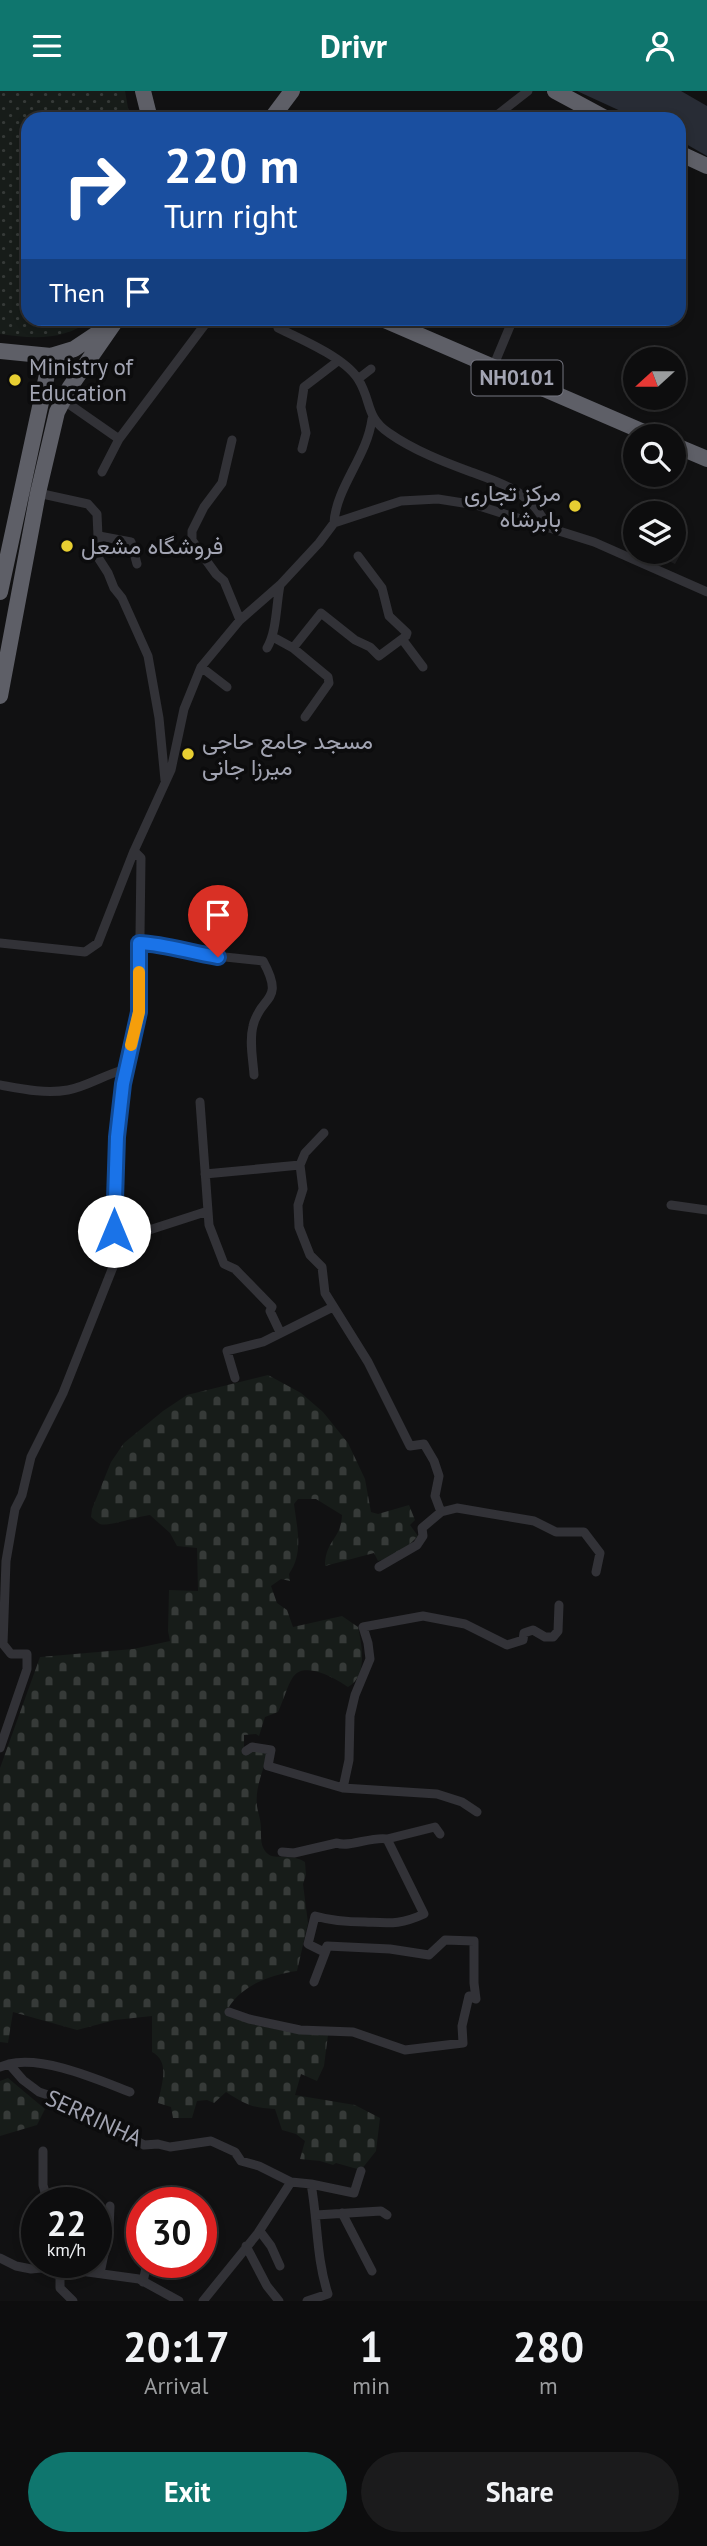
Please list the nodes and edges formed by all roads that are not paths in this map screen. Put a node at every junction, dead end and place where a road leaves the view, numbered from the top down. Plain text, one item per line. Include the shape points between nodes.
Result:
1 (143, 91) edge
2 (292, 91) edge
3 (528, 91) edge
4 (555, 91) edge
5 (148, 112) edge
6 (276, 112) edge
7 (501, 112) edge
8 (594, 112) edge
9 (686, 156) edge
10 (707, 166) edge
11 (107, 326) edge
12 (112, 326) edge
13 (204, 326) edge
14 (398, 326) edge
15 (510, 326) edge
16 (278, 328) dead end
17 (0, 351) edge
18 (51, 356) junction
19 (338, 361) junction
20 (493, 367) junction
21 (371, 369) dead end
22 (358, 379) junction
23 (63, 400) junction
24 (372, 419) junction
25 (625, 424) edge
26 (118, 439) junction
27 (232, 440) dead end
28 (302, 449) dead end
29 (686, 450) edge
30 (707, 459) edge
31 (102, 472) dead end
32 (38, 493) junction
33 (334, 523) junction
34 (547, 526) junction
35 (99, 536) junction
36 (358, 556) dead end
37 (137, 564) dead end
38 (280, 585) junction
39 (0, 592) edge
40 (707, 592) edge
41 (240, 620) junction
42 (273, 637) junction
43 (402, 639) junction
44 (267, 648) dead end
45 (293, 648) junction
46 (201, 667) junction
47 (422, 667) dead end
48 (228, 687) dead end
49 (0, 696) edge
50 (305, 717) dead end
51 (166, 781) junction
52 (134, 851) junction
53 (0, 943) edge
54 (139, 943) junction
55 (126, 1069) junction
56 (254, 1075) dead end
57 (0, 1085) edge
58 (200, 1102) dead end
59 (324, 1133) dead end
60 (300, 1165) junction
61 (205, 1174) junction
62 (671, 1205) dead end
63 (707, 1210) edge
64 (208, 1211) junction
65 (114, 1231) junction
66 (332, 1307) junction
67 (280, 1332) junction
68 (235, 1378) dead end
69 (442, 1513) junction
70 (3, 1557) edge
71 (379, 1567) dead end
72 (596, 1572) dead end
73 (559, 1605) dead end
74 (0, 1748) edge
75 (246, 1751) dead end
76 (343, 1788) junction
77 (477, 1812) dead end
78 (440, 1834) dead end
79 (387, 1839) junction
80 (282, 1852) dead end
81 (327, 1947) junction
82 (314, 1982) dead end
83 (229, 2012) dead end
84 (4, 2066) edge
85 (130, 2092) dead end
86 (43, 2151) dead end
87 (361, 2171) dead end
88 (291, 2182) junction
89 (312, 2184) junction
90 (44, 2187) edge
91 (342, 2213) junction
92 (316, 2215) junction
93 (387, 2215) dead end
94 (258, 2234) junction
95 (246, 2246) junction
96 (0, 2258) edge
97 (21, 2266) edge
98 (280, 2266) dead end
99 (372, 2271) dead end
100 (112, 2275) edge
101 (59, 2278) edge
102 (144, 2278) edge
103 (143, 2282) junction
104 (73, 2301) edge
105 (179, 2301) edge
106 (203, 2301) edge
107 (279, 2301) edge
108 (307, 2301) edge

1 - 5 highway
2 - 6 highway
3 - 7 street
4 - 8 highway
9 - 10 highway
11 - 18 highway via 74,349
12 - 23 highway
13 - 26 street
14 - 20 highway, NH0101
15 - 20 street
16 - 19 street
17 - 18 highway
18 - 39 highway
19 - 22 street
19 - 28 street via 304,387
20 - 25 highway, NH0101
21 - 22 street
22 - 24 street
23 - 26 street
23 - 32 highway
24 - 33 street via 364,452 335,506
24 - 34 street via 425,452 516,490 539,509
26 - 31 street
27 - 41 street via 222,483 204,507 192,540 224,581
29 - 30 highway
32 - 35 street via 92,506
32 - 49 highway
33 - 34 street via 422,498 476,505
33 - 38 street
34 - 40 street
35 - 37 street via 131,542
35 - 51 street via 99,559 148,656
36 - 43 street via 382,588 389,616 407,633
38 - 41 street
38 - 42 street
41 - 46 street
42 - 44 street
42 - 45 street
43 - 45 street via 379,656 321,613
43 - 47 street
45 - 50 street via 329,680
46 - 48 street
46 - 51 street via 184,709
51 - 52 street
52 - 53 street via 92,949
52 - 54 street via 141,857
54 - 55 street via 139,1012
54 - 56 street via 263,961 272,994 253,1025
55 - 57 street via 68,1090
55 - 65 street via 117,1137
58 - 61 street
59 - 60 street
60 - 61 street
60 - 66 street via 299,1227 310,1255 322,1267
61 - 64 street
62 - 63 street
64 - 65 street via 143,1232
64 - 67 street via 224,1265 235,1269 272,1307
65 - 70 street via 113,1267 63,1393 31,1457
66 - 67 street
66 - 69 street via 368,1362 410,1446 424,1444 434,1461 439,1476 435,1496
67 - 68 street via 263,1342 227,1351
69 - 71 street via 422,1528 417,1545
69 - 72 street via 457,1508 534,1521 556,1532 584,1532 600,1553
70 - 74 street via 4,1644 11,1654 27,1654 27,1669
73 - 76 street via 558,1631 553,1637 533,1629 524,1633 523,1640 507,1646 465,1624 423,1616 363,1627 370,1659 350,1716
75 - 76 street via 252,1747 271,1750 268,1766
76 - 77 street via 437,1794
78 - 79 street via 436,1827
79 - 80 street
79 - 81 street via 424,1914 381,1925 315,1916 308,1944 324,1952
81 - 82 street
81 - 83 street via 429,1955 445,1940 474,1941 476,1999 469,1996 463,2043 405,2050 353,2032 300,2031
84 - 85 street via 34,2062
84 - 88 street, SERRINHA via 39,2092 144,2145 170,2147 211,2141 235,2152 241,2161
86 - 90 street
87 - 89 street via 354,2193
88 - 89 street
88 - 94 street
89 - 92 street
91 - 92 street
91 - 93 street via 381,2211
91 - 99 street
92 - 108 street via 319,2263 328,2294
94 - 95 street
94 - 98 street via 271,2246
95 - 106 street
95 - 107 street
96 - 97 street
100 - 103 street
101 - 104 street via 60,2288
102 - 103 street
103 - 105 street

